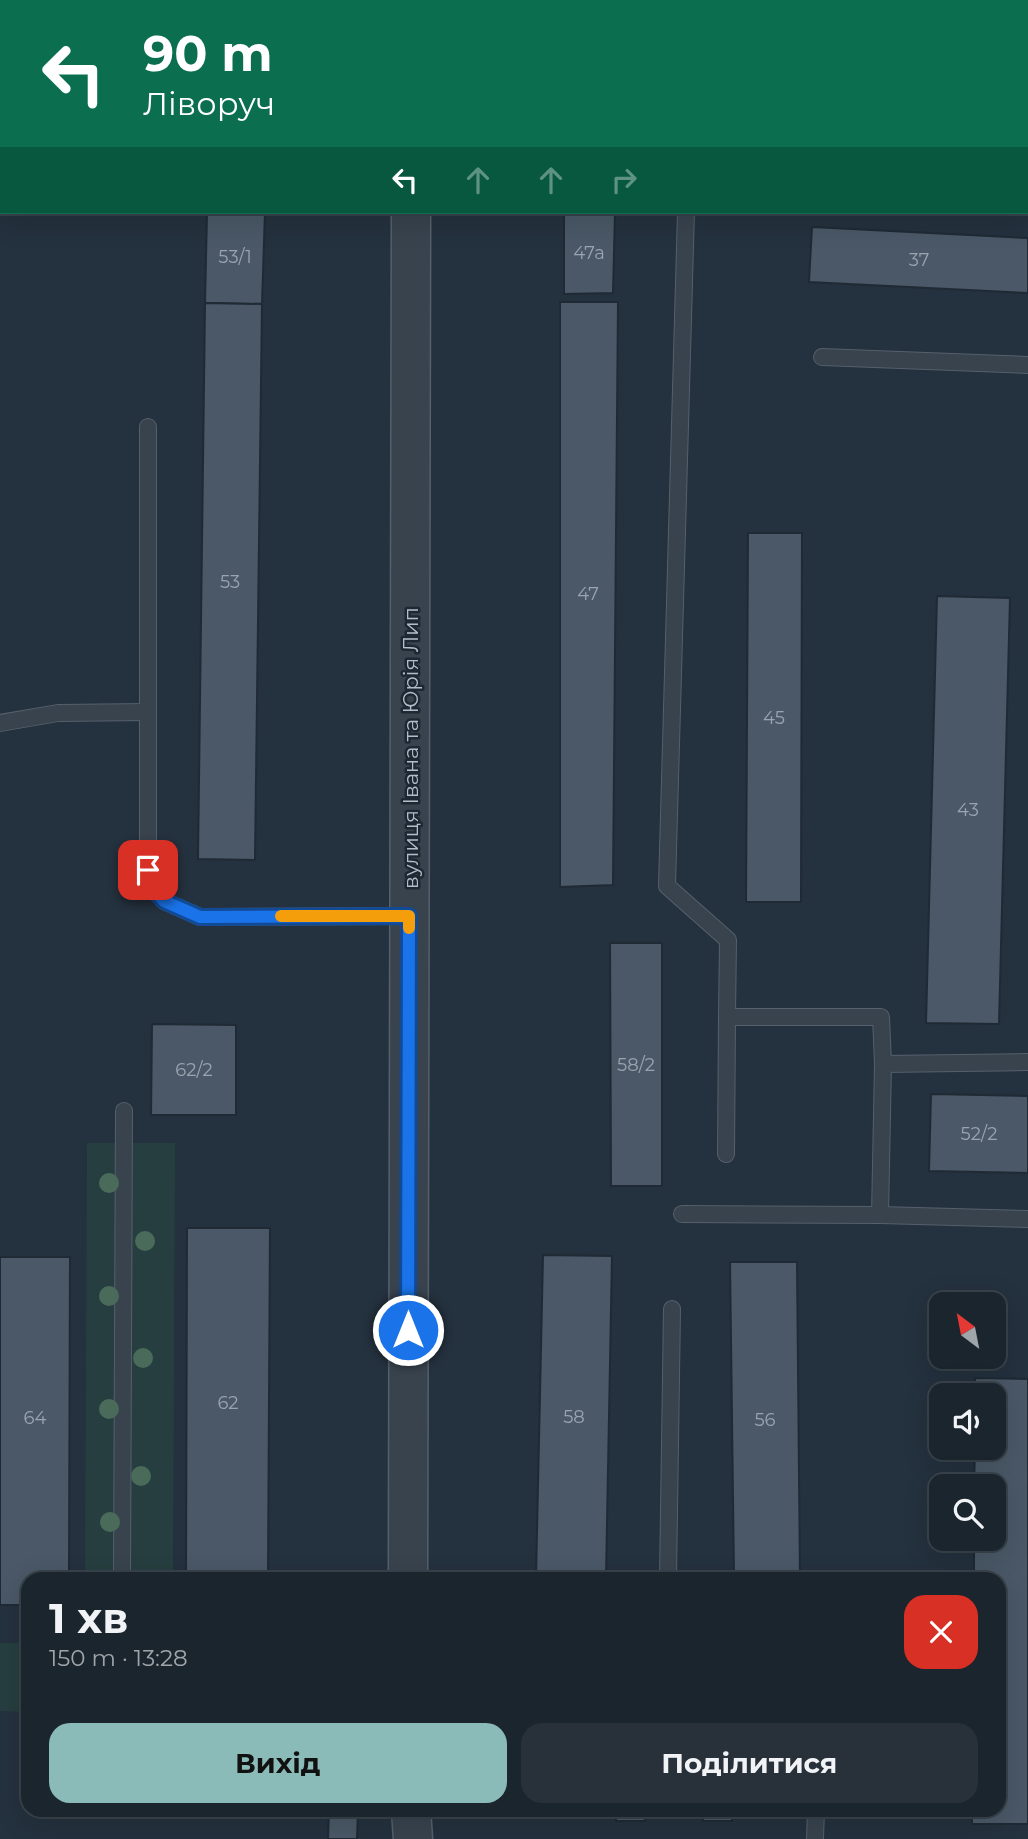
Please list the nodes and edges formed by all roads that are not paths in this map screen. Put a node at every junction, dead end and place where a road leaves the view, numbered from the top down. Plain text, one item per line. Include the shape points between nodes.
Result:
1 (411, 214) edge
2 (685, 214) edge
3 (822, 357) dead end
4 (1028, 365) edge
5 (148, 428) dead end
6 (148, 712) junction
7 (0, 723) edge
8 (409, 916) junction
9 (727, 1017) junction
10 (1028, 1062) edge
11 (883, 1064) junction
12 (124, 1111) dead end
13 (726, 1154) dead end
14 (682, 1214) dead end
15 (880, 1215) junction
16 (1028, 1219) edge
17 (673, 1309) dead end
18 (122, 1572) edge
19 (408, 1572) edge
20 (668, 1572) edge
21 (411, 1817) edge
22 (816, 1817) edge
23 (413, 1839) edge
24 (815, 1839) edge

1 - 8 street, вулиця Івана та Юрія Лип
2 - 9 lane via 667,886 728,940
3 - 4 lane
5 - 6 lane
6 - 7 lane via 58,713
6 - 8 lane via 148,870 154,890 164,901 200,917
8 - 19 street, вулиця Івана та Юрія Лип
9 - 11 lane via 881,1017
9 - 13 lane
10 - 11 lane
11 - 15 lane
12 - 18 lane
14 - 15 lane
15 - 16 lane
17 - 20 lane
21 - 23 street
22 - 24 lane

